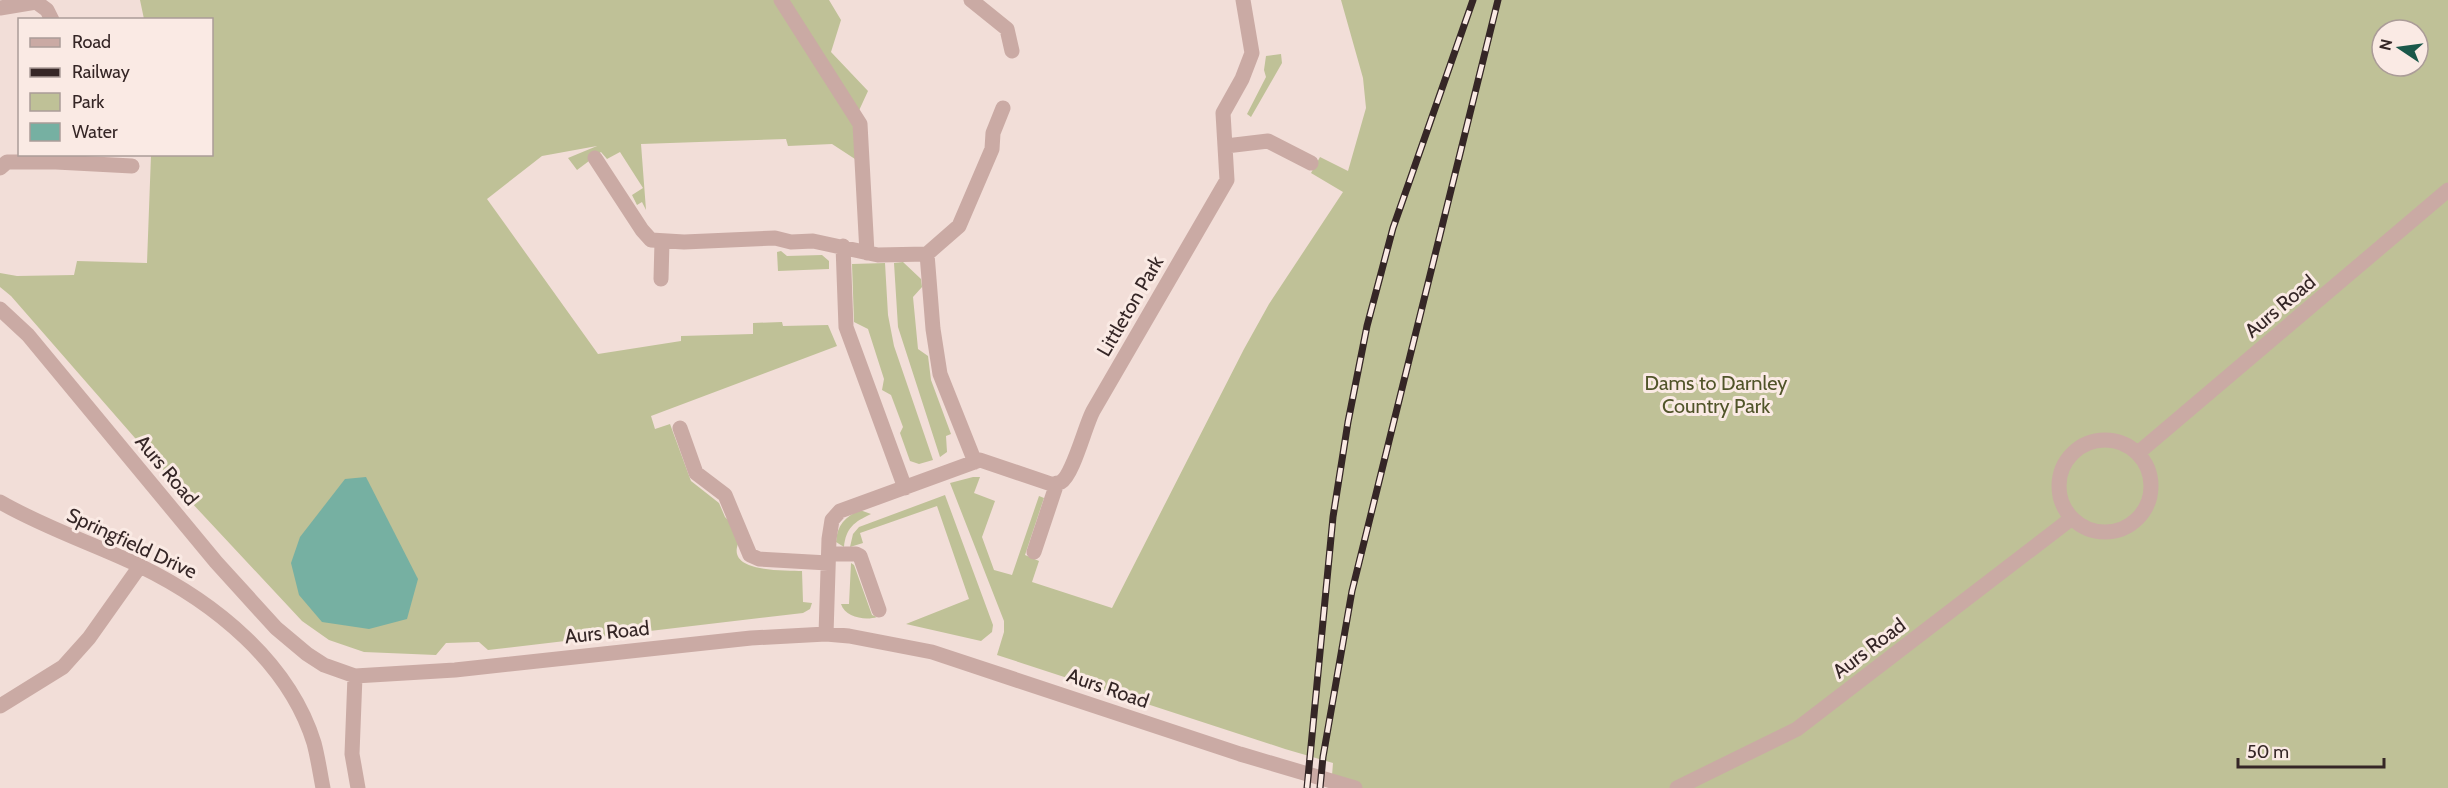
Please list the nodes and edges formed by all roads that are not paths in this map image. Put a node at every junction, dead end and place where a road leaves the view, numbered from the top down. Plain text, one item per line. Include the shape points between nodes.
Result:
1 (782, 0) edge
2 (971, 0) edge
3 (1243, 0) edge
4 (0, 8) edge
5 (51, 18) edge
6 (1012, 51) dead end
7 (1003, 108) dead end
8 (1226, 146) junction
9 (56, 158) edge
10 (595, 158) dead end
11 (1311, 163) dead end
12 (132, 166) dead end
13 (0, 168) edge
14 (2448, 190) edge
15 (662, 242) junction
16 (843, 246) junction
17 (867, 253) junction
18 (927, 254) junction
19 (661, 279) dead end
20 (0, 309) edge
21 (680, 428) dead end
22 (2138, 453) junction
23 (975, 462) junction
24 (1057, 483) junction
25 (905, 488) junction
26 (0, 502) edge
27 (2072, 519) junction
28 (1034, 552) dead end
29 (829, 559) junction
30 (140, 566) junction
31 (879, 610) dead end
32 (826, 634) junction
33 (355, 676) junction
34 (0, 706) edge
35 (323, 788) edge
36 (358, 788) edge
37 (1355, 788) edge
38 (1677, 788) edge

1 - 17 street via 860,124
2 - 6 street via 1007,29
3 - 8 street, Littleton Park via 1252,53 1223,113
4 - 5 street via 36,2
7 - 18 street via 992,149 959,226
8 - 11 street via 1268,141
8 - 24 street, Littleton Park via 1227,180 1093,411 1072,468
9 - 12 street
9 - 13 street via 7,162
10 - 15 street via 642,230 651,240
14 - 22 street, Aurs Road
15 - 16 street via 775,238
15 - 19 street
16 - 17 street
16 - 25 street via 846,327
17 - 18 street
18 - 23 street via 940,374
20 - 33 street, Aurs Road via 28,334 216,562 276,628 324,666
21 - 29 street via 696,473 725,495 750,555 759,559
22 - 27 street via 2109,439 2078,448 2067,459 2060,474 2059,490 2062,505
22 - 27 street via 2151,479 2151,494 2138,520 2112,532 2097,532
23 - 24 street via 980,460
23 - 25 street
24 - 28 street, Littleton Park
25 - 29 street via 840,511 832,520
26 - 30 street, Springfield Drive
27 - 38 street, Aurs Road via 1797,729
29 - 31 street via 860,556
29 - 32 street
30 - 34 street via 89,638 63,667
30 - 35 street, Springfield Drive via 195,596 225,619 277,674 314,743
32 - 33 street, Aurs Road
32 - 37 street, Aurs Road via 932,652
33 - 36 street via 352,754

